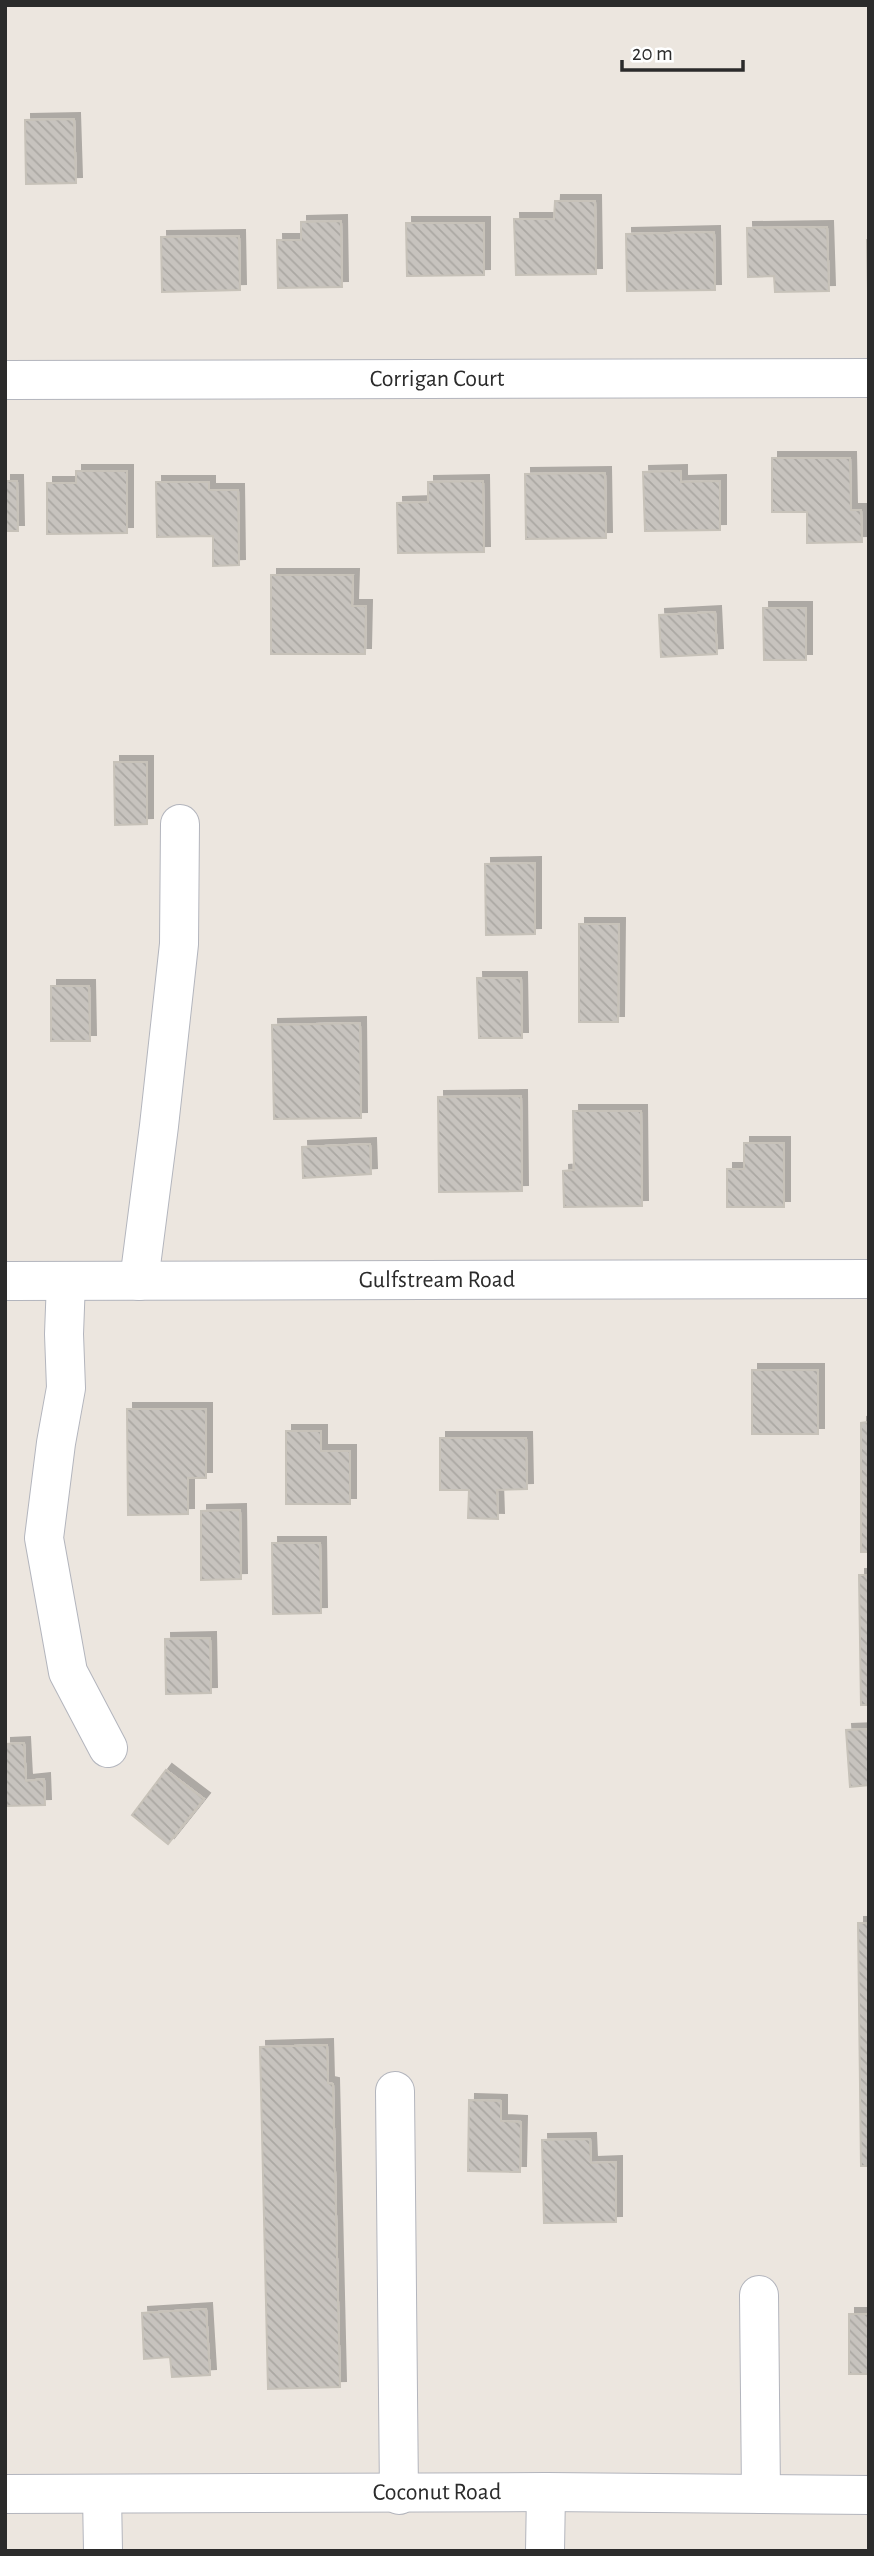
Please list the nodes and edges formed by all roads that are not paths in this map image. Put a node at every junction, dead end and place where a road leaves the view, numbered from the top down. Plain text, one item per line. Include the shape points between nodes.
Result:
1 (869, 378) edge
2 (5, 380) edge
3 (180, 824) dead end
4 (869, 1279) edge
5 (5, 1281) edge
6 (66, 1281) junction
7 (139, 1281) junction
8 (108, 1748) dead end
9 (396, 2091) dead end
10 (759, 2295) dead end
11 (546, 2493) junction
12 (5, 2494) edge
13 (102, 2494) junction
14 (761, 2494) junction
15 (399, 2495) junction
16 (869, 2495) edge
17 (103, 2551) edge
18 (545, 2551) edge

1 - 2 street, Corrigan Court
3 - 7 street via 179,944
4 - 7 street, Gulfstream Road
5 - 6 street, Gulfstream Road
6 - 7 street, Gulfstream Road
6 - 8 street via 66,1388 44,1538 68,1672
9 - 15 street
10 - 14 street
11 - 14 street, Coconut Road
11 - 15 street, Coconut Road
11 - 18 street
12 - 13 street, Coconut Road
13 - 15 street, Coconut Road
13 - 17 street
14 - 16 street, Coconut Road

